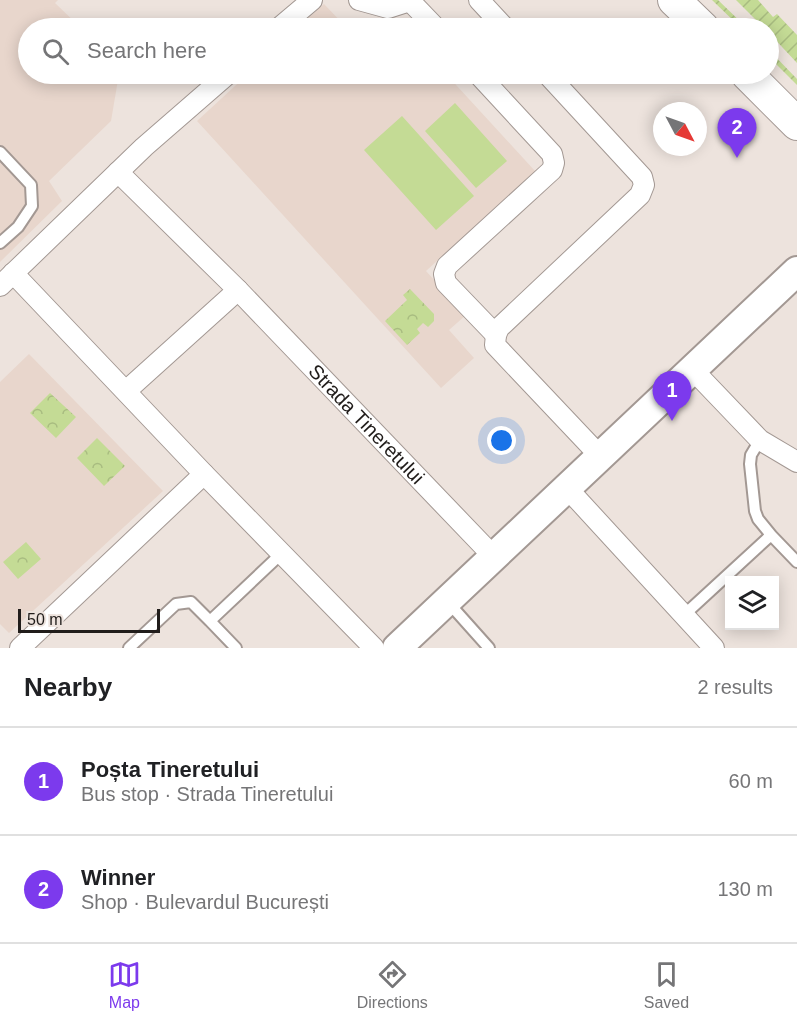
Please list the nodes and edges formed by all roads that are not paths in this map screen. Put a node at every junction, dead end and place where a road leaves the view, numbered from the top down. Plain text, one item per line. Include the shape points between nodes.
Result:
1 (312, 0) edge
2 (358, 0) edge
3 (479, 0) edge
4 (674, 0) edge
5 (412, 1) edge
6 (291, 18) edge
7 (427, 18) edge
8 (496, 18) edge
9 (693, 18) edge
10 (217, 84) edge
11 (487, 84) edge
12 (556, 84) edge
13 (757, 84) edge
14 (797, 124) edge
15 (0, 152) edge
16 (118, 172) junction
17 (0, 243) edge
18 (797, 271) edge
19 (7, 280) edge
20 (238, 290) junction
21 (496, 335) junction
22 (693, 370) junction
23 (126, 391) junction
24 (760, 440) junction
25 (600, 456) junction
26 (797, 462) edge
27 (204, 474) junction
28 (567, 488) junction
29 (771, 535) junction
30 (282, 554) junction
31 (494, 557) junction
32 (797, 562) edge
33 (446, 600) junction
34 (684, 615) junction
35 (210, 621) junction
36 (20, 648) edge
37 (129, 648) edge
38 (236, 648) edge
39 (374, 648) edge
40 (396, 648) edge
41 (489, 648) edge
42 (714, 648) edge

1 - 6 street
2 - 5 street via 388,8
3 - 8 street
4 - 9 main road
5 - 7 street
10 - 16 street
11 - 21 street via 552,154 554,163 552,170 447,266 444,274 446,283
12 - 21 street via 642,177 644,185 640,195
13 - 14 main road
15 - 17 lane via 31,185 32,206 18,227
16 - 19 street
16 - 20 street, Strada Tineretului
18 - 22 street
19 - 23 street
20 - 23 street
20 - 31 street, Strada Tineretului
21 - 25 street via 495,345
22 - 24 street
22 - 25 street
23 - 27 street
24 - 26 street
24 - 29 lane via 750,464 755,511
25 - 28 street
27 - 30 street
27 - 36 street
28 - 31 street
28 - 34 street
29 - 32 lane
29 - 34 lane
30 - 35 lane
30 - 39 street
31 - 33 street
33 - 40 street
33 - 41 lane
34 - 42 street
35 - 37 lane via 191,602 176,604
35 - 38 lane

